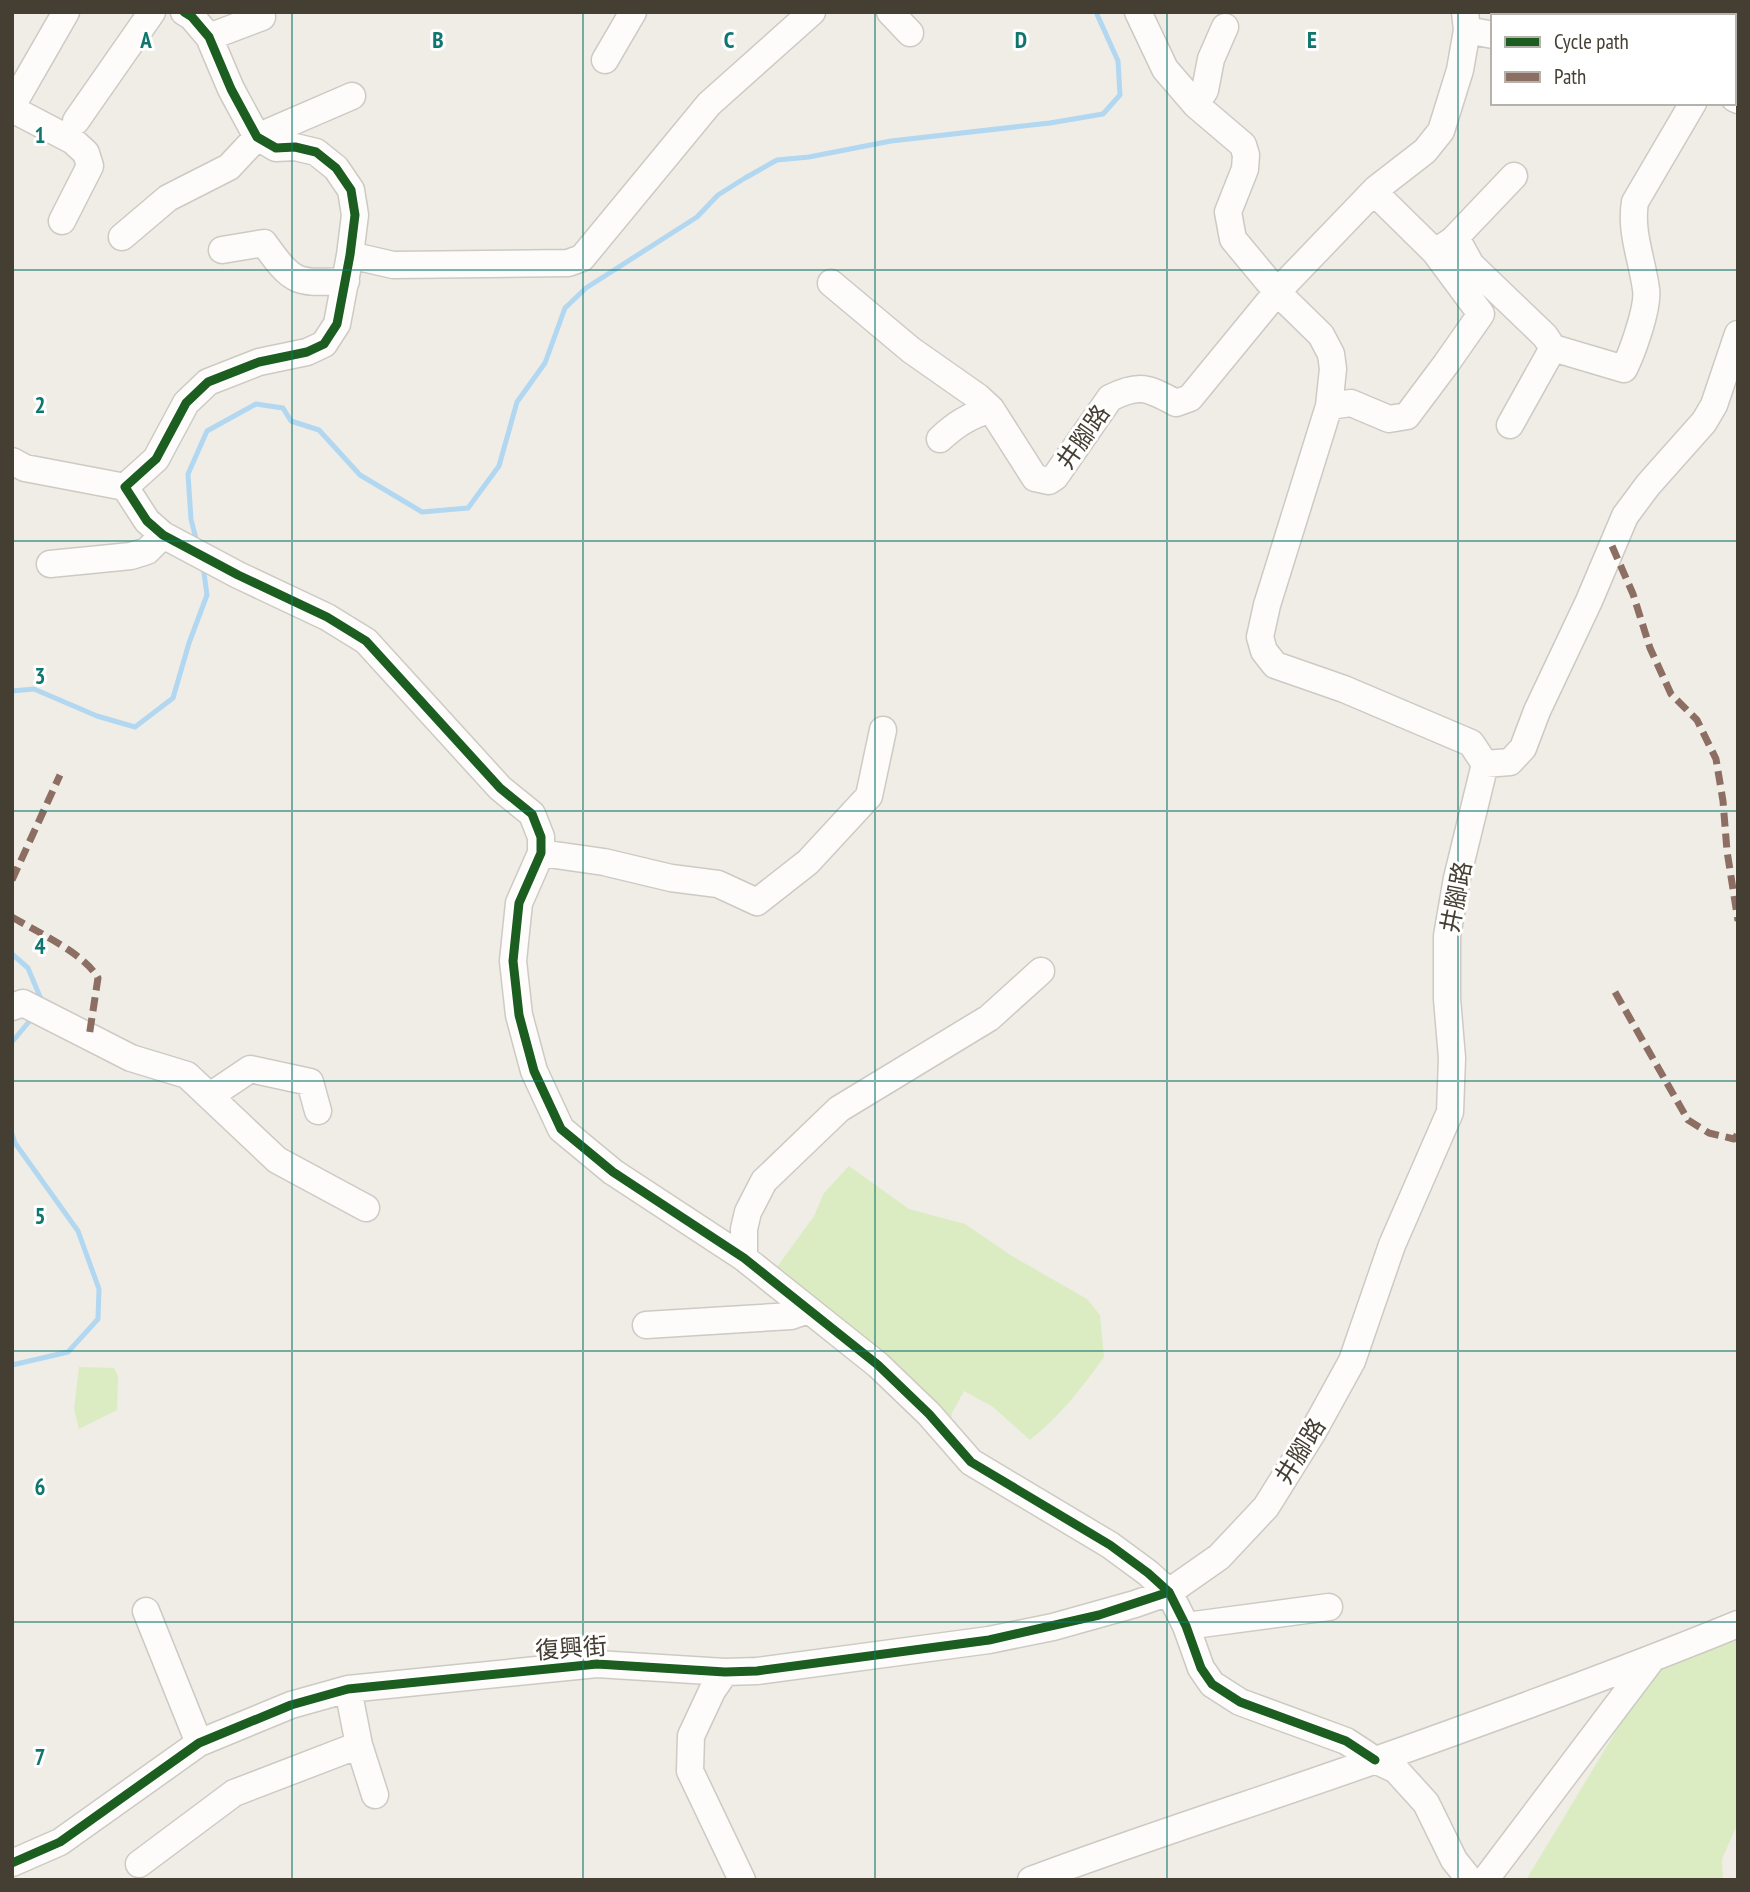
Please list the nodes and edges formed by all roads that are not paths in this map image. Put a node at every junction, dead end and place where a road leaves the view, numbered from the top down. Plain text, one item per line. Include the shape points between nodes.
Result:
1 (66, 12) edge
2 (152, 12) edge
3 (184, 12) edge
4 (633, 12) edge
5 (813, 12) edge
6 (890, 12) edge
7 (1138, 12) edge
8 (262, 17) dead end
9 (1475, 26) edge
10 (1225, 27) dead end
11 (910, 33) dead end
12 (209, 37) junction
13 (605, 60) dead end
14 (352, 96) dead end
15 (1196, 105) junction
16 (1692, 105) edge
17 (12, 107) edge
18 (76, 121) dead end
19 (257, 137) junction
20 (1514, 176) dead end
21 (1374, 192) junction
22 (62, 220) dead end
23 (122, 237) dead end
24 (1444, 246) junction
25 (222, 250) dead end
26 (350, 255) junction
27 (346, 281) junction
28 (831, 283) dead end
29 (1277, 292) junction
30 (1738, 334) edge
31 (1553, 348) junction
32 (1329, 406) junction
33 (990, 409) junction
34 (1510, 425) dead end
35 (940, 439) dead end
36 (12, 461) edge
37 (125, 487) junction
38 (163, 535) junction
39 (50, 564) dead end
40 (883, 730) dead end
41 (1485, 764) junction
42 (541, 853) junction
43 (1041, 971) dead end
44 (15, 1007) edge
45 (211, 1096) junction
46 (318, 1111) dead end
47 (366, 1208) dead end
48 (744, 1258) junction
49 (808, 1310) junction
50 (646, 1325) dead end
51 (1169, 1592) junction
52 (1329, 1607) dead end
53 (146, 1611) dead end
54 (1738, 1624) edge
55 (1186, 1626) junction
56 (1652, 1659) junction
57 (725, 1672) junction
58 (348, 1689) junction
59 (199, 1743) junction
60 (359, 1745) junction
61 (1375, 1760) junction
62 (375, 1795) dead end
63 (12, 1863) edge
64 (139, 1864) dead end
65 (742, 1880) edge
66 (1031, 1880) edge
67 (1470, 1880) edge
68 (1485, 1880) edge

1 - 17 street
2 - 18 street
3 - 12 street
4 - 13 street
5 - 26 street via 709,104 582,258 393,265
6 - 11 street
7 - 15 street via 1165,69
8 - 12 street
9 - 21 street, 井腳路 via 1441,131 1425,151
10 - 15 street
12 - 19 street
14 - 19 street
15 - 29 street via 1243,145 1245,169 1227,212 1229,229
16 - 31 street via 1635,202 1632,221 1647,293 1633,353 1624,369
17 - 22 street via 86,153 90,166
19 - 23 street via 229,167 168,198
19 - 26 street via 276,148 316,152 336,168 351,190 355,215
20 - 24 street
21 - 24 street
21 - 29 street, 井腳路
24 - 31 street via 1460,246 1471,265
24 - 32 street via 1480,314 1446,364 1407,416 1389,419 1351,403
25 - 27 street via 264,243 285,273 306,282
26 - 27 street
27 - 37 street via 337,324 324,344 208,382 186,403 156,459
28 - 33 street, 井腳路
29 - 32 street via 1321,335 1331,354
29 - 33 street, 井腳路 via 1190,398 1176,402 1146,387 1110,398 1049,481 1035,478
30 - 41 street via 1704,422 1625,516 1523,748 1510,762
31 - 34 street
32 - 41 street via 1267,605 1260,637 1264,651 1275,665 1471,743
33 - 35 street via 968,416
36 - 37 street via 25,468
37 - 38 street via 147,521
38 - 39 street via 139,554
38 - 42 street via 366,641 500,788 531,814 541,837
40 - 42 street via 869,796 808,862 757,902 718,884
41 - 51 street, 井腳路 via 1447,936 1450,1112 1392,1245 1352,1361 1314,1430 1265,1507 1219,1557
42 - 48 street via 519,903 513,961 519,1015 534,1071 561,1129 623,1179
43 - 48 street via 989,1018 839,1109 764,1181 748,1212
44 - 45 street via 131,1058 187,1075
45 - 46 street via 250,1069 310,1082
45 - 47 street via 277,1160
48 - 49 street
49 - 50 street via 791,1316
49 - 51 street via 878,1366 971,1462 1110,1545
51 - 55 street
51 - 57 street, 復興街 via 1099,1615 989,1640
52 - 55 street
53 - 59 street
54 - 56 street
55 - 61 street via 1212,1684 1240,1702 1346,1741
56 - 61 street
56 - 68 street
57 - 58 street, 復興街 via 597,1664
57 - 65 street via 691,1736 690,1771
58 - 59 street, 復興街 via 291,1705
58 - 60 street
59 - 63 street, 復興街 via 60,1842
60 - 62 street
60 - 64 street via 234,1793
61 - 66 street
61 - 67 street via 1396,1770 1426,1803 1454,1860

